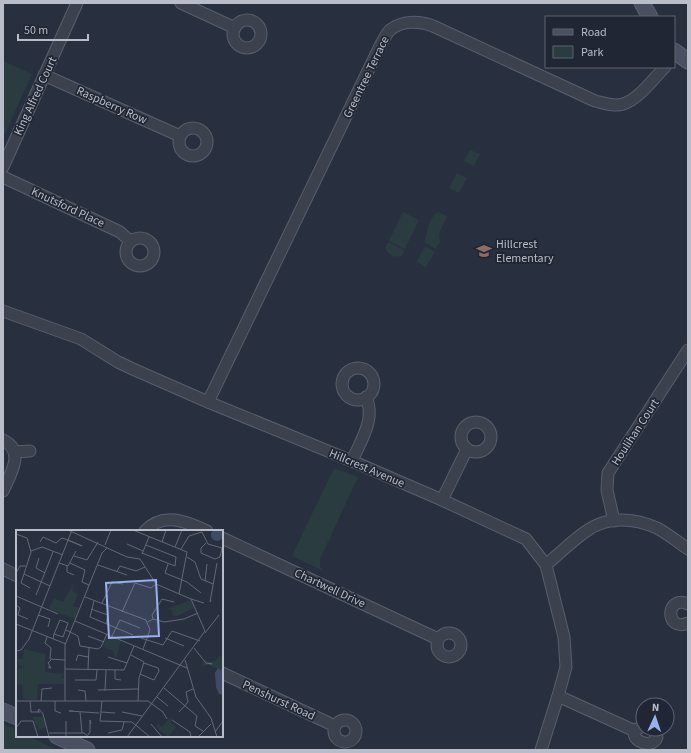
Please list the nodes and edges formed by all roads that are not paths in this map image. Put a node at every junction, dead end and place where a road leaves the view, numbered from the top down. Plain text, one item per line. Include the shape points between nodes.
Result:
1 (77, 3) edge
2 (181, 3) edge
3 (642, 3) edge
4 (649, 16) edge
5 (235, 28) dead end
6 (664, 68) edge
7 (44, 75) junction
8 (180, 136) dead end
9 (3, 167) edge
10 (3, 177) edge
11 (130, 242) dead end
12 (3, 311) edge
13 (688, 350) edge
14 (366, 397) dead end
15 (208, 402) junction
16 (3, 440) edge
17 (467, 449) dead end
18 (30, 451) dead end
19 (14, 452) junction
20 (352, 461) junction
21 (3, 491) edge
22 (442, 500) junction
23 (614, 520) junction
24 (147, 530) edge
25 (205, 530) edge
26 (223, 538) edge
27 (688, 549) edge
28 (546, 565) junction
29 (3, 569) edge
30 (16, 576) edge
31 (688, 602) edge
32 (688, 623) edge
33 (438, 639) dead end
34 (223, 673) edge
35 (558, 696) junction
36 (3, 711) edge
37 (16, 717) edge
38 (335, 726) dead end
39 (635, 727) edge
40 (635, 736) edge
41 (59, 737) edge
42 (656, 737) edge
43 (87, 750) edge
44 (541, 750) edge

1 - 7 street, King Alfred Court
2 - 5 street
3 - 4 street
6 - 15 street, Greentree Terrace via 632,100 613,105 595,101 424,22 413,22 391,29 380,46
7 - 8 street, Raspberry Row
7 - 9 street, King Alfred Court
10 - 11 street, Knutsford Place via 120,232
12 - 15 street, Hillcrest Avenue via 81,339 118,362
13 - 23 street, Houlihan Court via 608,473 607,490
14 - 20 street via 370,405 370,416
15 - 20 street, Hillcrest Avenue
16 - 19 street via 8,442
17 - 22 street
18 - 19 street
19 - 21 street via 16,463
20 - 22 street, Hillcrest Avenue
22 - 28 street, Hillcrest Avenue via 526,539
23 - 27 street via 636,521 657,529
23 - 28 street via 596,526
24 - 25 street via 169,519 185,521
26 - 33 street, Chartwell Drive
28 - 35 street, Hillcrest Avenue via 564,637 566,667
29 - 30 street
31 - 32 street via 676,604 670,614 676,623
34 - 38 street, Penshurst Road
35 - 39 street
35 - 44 street, Hillcrest Avenue
36 - 37 street
40 - 42 street via 641,747 654,744
41 - 43 street

